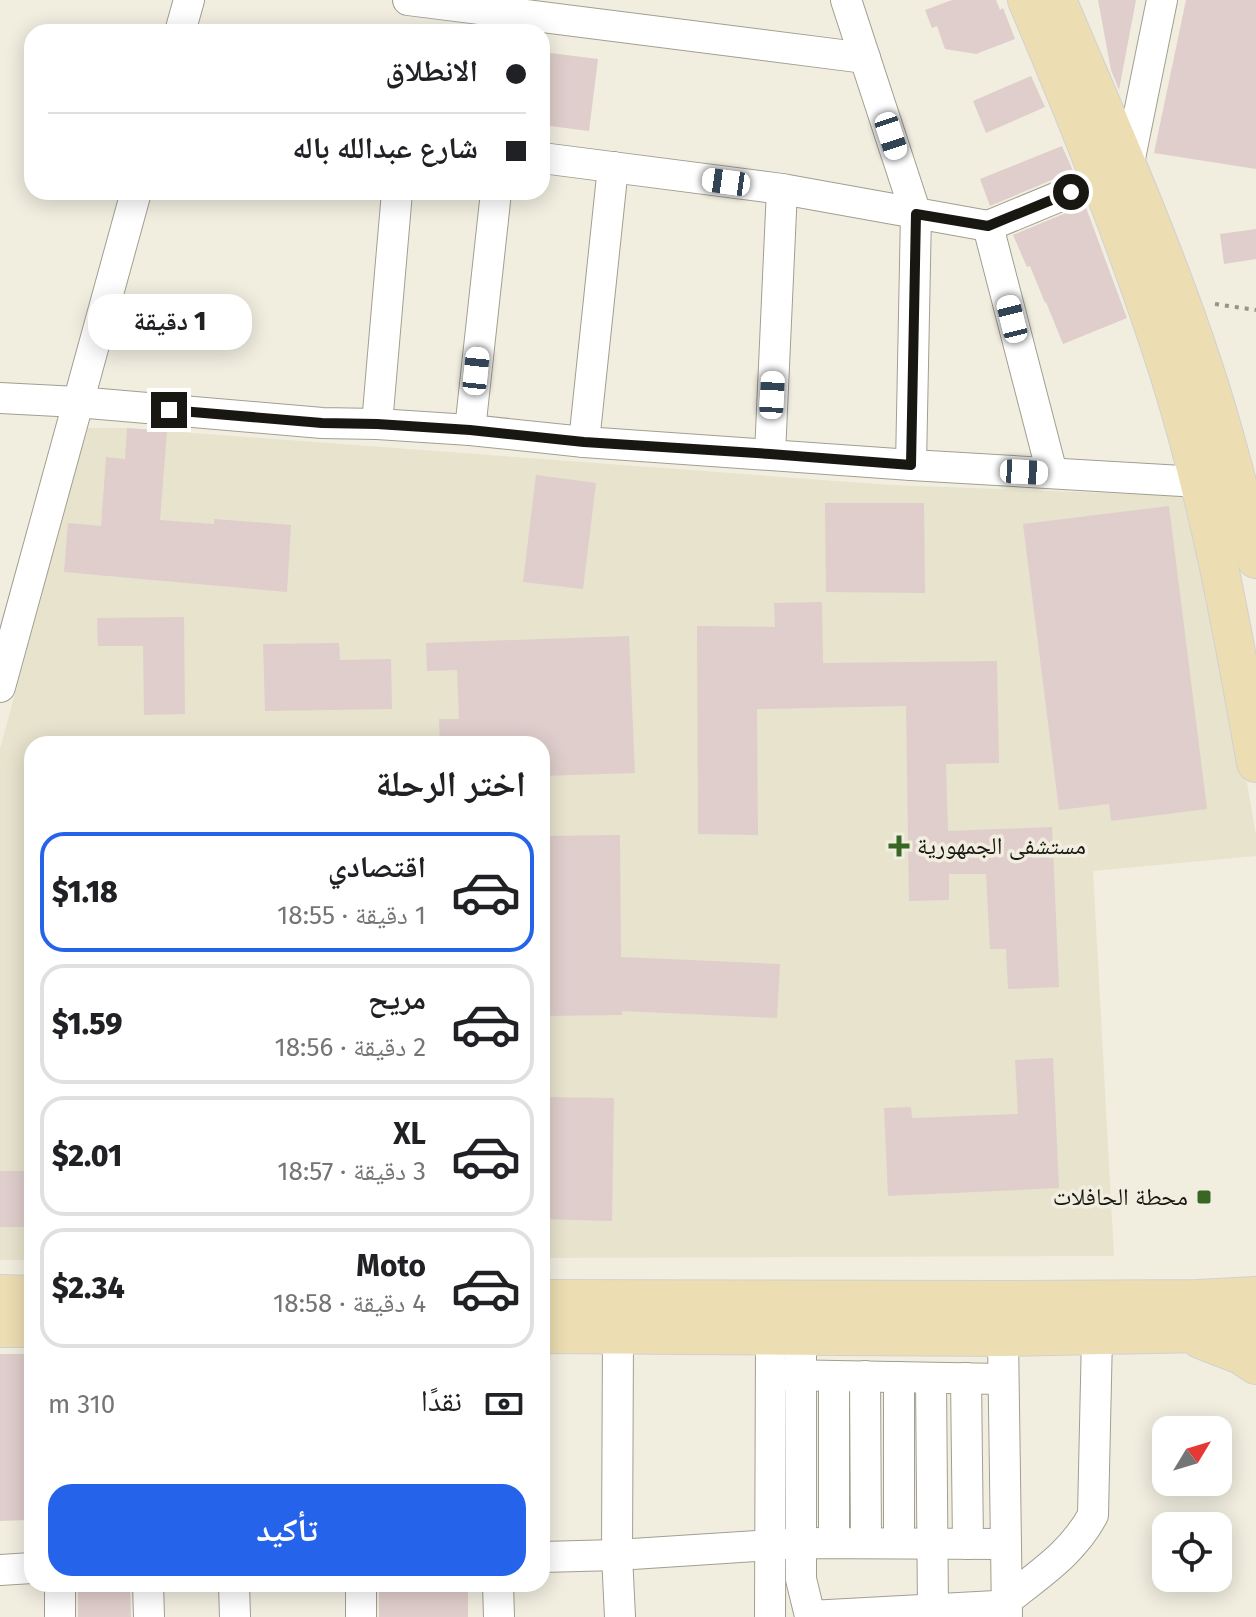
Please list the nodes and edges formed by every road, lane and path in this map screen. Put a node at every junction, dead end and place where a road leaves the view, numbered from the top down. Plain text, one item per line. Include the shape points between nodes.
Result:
1 (189, 0) edge
2 (408, 0) edge
3 (846, 0) edge
4 (1027, 0) edge
5 (1057, 0) edge
6 (1162, 0) edge
7 (182, 24) edge
8 (865, 58) junction
9 (550, 159) edge
10 (613, 167) junction
11 (1114, 174) junction
12 (782, 189) junction
13 (134, 200) edge
14 (396, 200) edge
15 (495, 200) edge
16 (916, 214) junction
17 (988, 226) junction
18 (1180, 305) junction
19 (1256, 310) edge
20 (0, 398) edge
21 (77, 402) junction
22 (377, 424) junction
23 (470, 430) junction
24 (584, 442) junction
25 (770, 454) junction
26 (911, 465) junction
27 (1052, 473) junction
28 (1199, 482) junction
29 (1256, 559) edge
30 (0, 687) edge
31 (1256, 763) edge
32 (1256, 1272) edge
33 (0, 1294) edge
34 (24, 1295) edge
35 (1256, 1296) edge
36 (550, 1300) edge
37 (1194, 1317) junction
38 (791, 1318) junction
39 (0, 1328) edge
40 (24, 1328) edge
41 (1256, 1332) edge
42 (550, 1334) edge
43 (618, 1335) junction
44 (1097, 1336) junction
45 (1003, 1337) junction
46 (1256, 1365) edge
47 (771, 1374) junction
48 (802, 1375) junction
49 (834, 1376) junction
50 (865, 1376) junction
51 (899, 1377) junction
52 (931, 1378) junction
53 (966, 1378) junction
54 (1003, 1379) junction
55 (801, 1543) junction
56 (834, 1543) junction
57 (866, 1543) junction
58 (899, 1543) junction
59 (933, 1544) junction
60 (968, 1544) junction
61 (1005, 1544) junction
62 (771, 1545) junction
63 (617, 1555) junction
64 (550, 1557) edge
65 (24, 1568) edge
66 (0, 1570) edge
67 (60, 1592) edge
68 (148, 1592) edge
69 (234, 1592) edge
70 (361, 1592) edge
71 (498, 1592) edge
72 (1006, 1609) edge
73 (933, 1610) junction
74 (60, 1617) edge
75 (149, 1617) edge
76 (235, 1617) edge
77 (361, 1617) edge
78 (499, 1617) edge
79 (620, 1617) edge
80 (770, 1617) edge

1 - 7 street
2 - 8 street
3 - 8 street
4 - 11 main road
5 - 11 main road
6 - 11 street
8 - 16 street
9 - 10 street
10 - 12 street
10 - 24 street
11 - 17 street
11 - 18 main road
11 - 28 main road via 1139,285
12 - 16 street
12 - 25 street
13 - 21 street
14 - 22 street
15 - 23 street
16 - 17 street
16 - 26 street
17 - 27 street
18 - 19 path
18 - 29 main road via 1236,474
20 - 21 street
21 - 22 street
21 - 30 street
22 - 23 street
23 - 24 street
24 - 25 street
25 - 26 street
26 - 27 street
27 - 28 street
28 - 31 main road
32 - 37 main road
33 - 34 main road
35 - 37 main road
36 - 38 main road
37 - 38 main road
37 - 41 main road
37 - 44 main road
37 - 46 main road
38 - 43 main road
38 - 45 main road
38 - 47 street
38 - 48 street
39 - 40 main road
42 - 43 main road
43 - 63 street
44 - 45 main road
44 - 72 street via 1093,1515 1066,1553
45 - 54 street
47 - 48 street
47 - 62 street
48 - 49 street
48 - 55 street
49 - 50 street
49 - 56 street
50 - 51 street
50 - 57 street
51 - 52 street
51 - 58 street
52 - 53 street
52 - 59 street
53 - 54 street
53 - 60 street
54 - 61 street
55 - 56 street
55 - 62 street
55 - 73 street via 801,1579 810,1616
56 - 57 street
57 - 58 street
58 - 59 street
59 - 60 street
59 - 73 street
60 - 61 street
61 - 72 street
62 - 63 street
62 - 80 street
63 - 64 street
63 - 79 street
65 - 66 street
67 - 74 street
68 - 75 street
69 - 76 street
70 - 77 street
71 - 78 street
72 - 73 street

